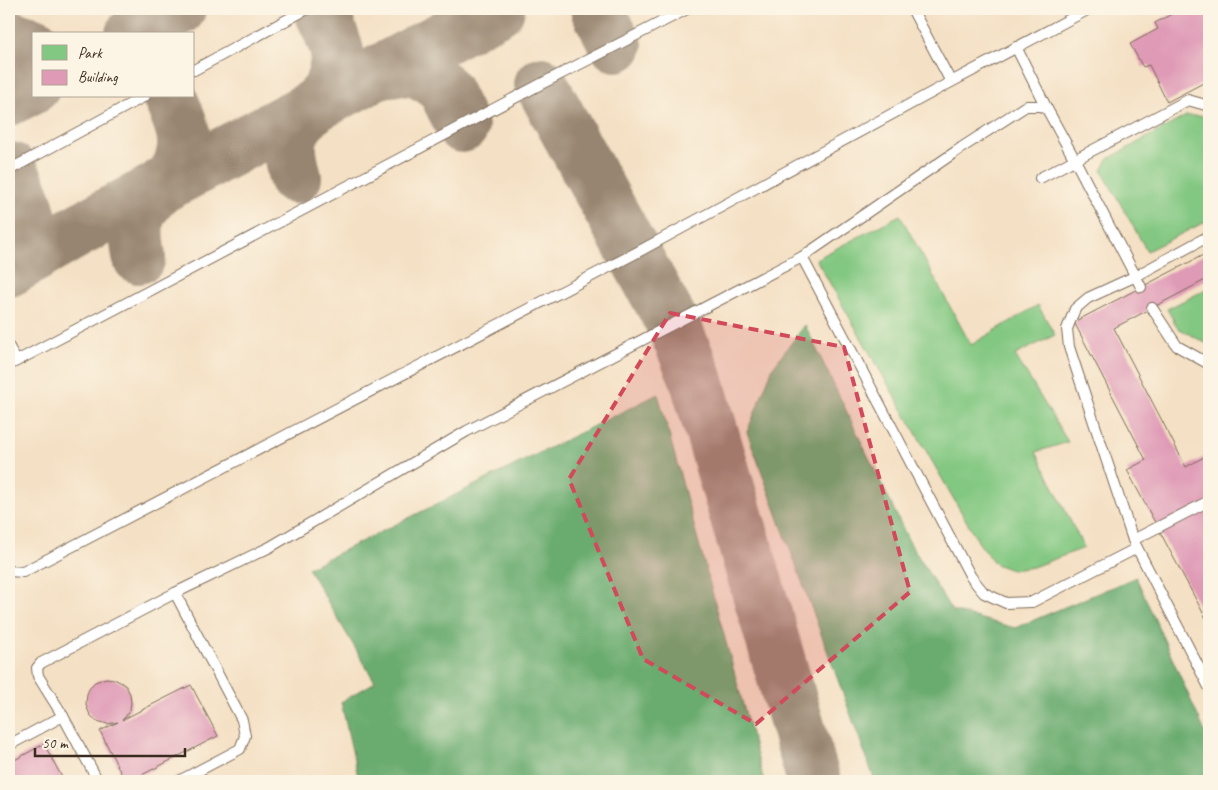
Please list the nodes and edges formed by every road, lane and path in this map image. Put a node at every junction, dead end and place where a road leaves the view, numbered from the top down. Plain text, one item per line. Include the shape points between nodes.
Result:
1 (307, 9) edge
2 (687, 9) edge
3 (912, 9) edge
4 (1090, 9) edge
5 (1016, 47) junction
6 (195, 69) edge
7 (951, 82) junction
8 (141, 98) edge
9 (1209, 106) edge
10 (1047, 109) junction
11 (1075, 160) junction
12 (9, 170) edge
13 (1040, 178) dead end
14 (1209, 236) edge
15 (802, 257) junction
16 (1136, 276) junction
17 (1141, 287) dead end
18 (1152, 308) dead end
19 (9, 347) edge
20 (13, 363) edge
21 (1209, 364) edge
22 (1209, 501) edge
23 (1135, 544) junction
24 (9, 571) edge
25 (175, 593) junction
26 (1209, 687) edge
27 (63, 716) junction
28 (9, 745) edge
29 (98, 781) edge
30 (179, 781) edge

1 - 6 lane
2 - 20 lane
3 - 7 lane
4 - 5 lane
5 - 7 lane
5 - 10 lane
7 - 24 lane via 634,254 41,563 23,572
8 - 12 lane
9 - 11 lane via 1188,100
10 - 11 lane
10 - 15 lane via 1026,106
11 - 13 lane
11 - 16 lane
14 - 16 lane
15 - 23 lane via 971,577 984,592 1006,603 1032,602
15 - 25 lane via 467,432 270,548
16 - 17 lane
16 - 23 lane via 1088,298 1075,309 1067,328 1069,347
18 - 21 lane via 1177,346
19 - 20 lane
22 - 23 lane
23 - 26 lane
25 - 27 lane via 41,663 37,668 38,676
25 - 30 lane via 242,720 245,736 240,748
27 - 28 lane
27 - 29 lane

